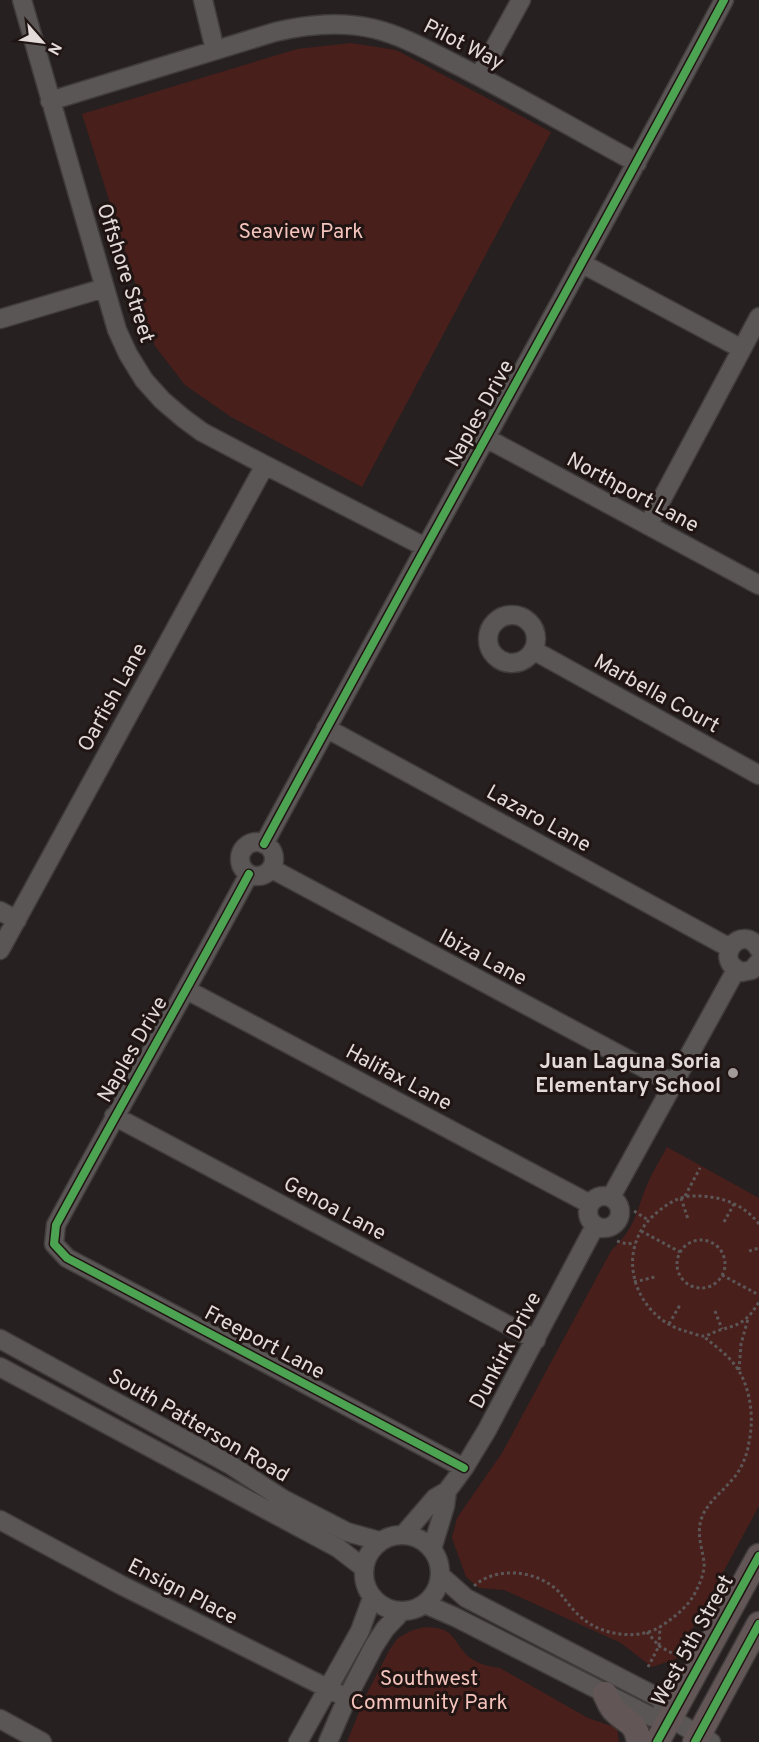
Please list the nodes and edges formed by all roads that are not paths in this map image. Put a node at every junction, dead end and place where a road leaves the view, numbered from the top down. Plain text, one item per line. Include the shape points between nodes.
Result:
1 (22, 0) edge
2 (203, 0) edge
3 (521, 0) edge
4 (724, 0) edge
5 (215, 50) junction
6 (479, 76) junction
7 (50, 101) junction
8 (637, 163) junction
9 (581, 263) junction
10 (104, 288) junction
11 (759, 317) edge
12 (0, 319) edge
13 (742, 349) junction
14 (486, 438) junction
15 (265, 465) junction
16 (648, 525) junction
17 (425, 547) junction
18 (759, 585) edge
19 (533, 650) dead end
20 (327, 728) junction
21 (759, 775) edge
22 (264, 844) junction
23 (272, 869) junction
24 (249, 874) junction
25 (0, 911) edge
26 (17, 920) junction
27 (757, 941) edge
28 (730, 948) junction
29 (0, 950) edge
30 (759, 962) edge
31 (736, 970) junction
32 (187, 990) junction
33 (674, 1084) junction
34 (114, 1116) junction
35 (611, 1197) junction
36 (590, 1204) junction
37 (595, 1226) junction
38 (54, 1244) joint
39 (0, 1339) edge
40 (536, 1340) junction
41 (0, 1367) edge
42 (464, 1468) junction
43 (447, 1491) junction
44 (0, 1520) edge
45 (404, 1534) junction
46 (379, 1541) junction
47 (432, 1549) junction
48 (759, 1556) edge
49 (364, 1568) junction
50 (440, 1575) junction
51 (372, 1598) junction
52 (425, 1604) junction
53 (402, 1611) junction
54 (759, 1624) edge
55 (327, 1689) junction
56 (605, 1694) junction
57 (347, 1698) junction
58 (670, 1718) junction
59 (0, 1719) edge
60 (702, 1740) edge
61 (42, 1742) edge
62 (298, 1742) edge
63 (328, 1742) edge
64 (639, 1742) edge
65 (657, 1742) edge

1 - 7 street, Offshore Street
2 - 5 street
3 - 6 street
4 - 8 street, Naples Drive
5 - 6 street, Pilot Way via 302,26 349,24 401,38
5 - 7 street, Pilot Way
6 - 8 street, Pilot Way
7 - 10 street, Offshore Street
8 - 9 street, Naples Drive
9 - 13 street
9 - 14 street, Naples Drive
10 - 12 street
10 - 15 street, Offshore Street via 128,354 162,400 202,432
11 - 13 street
13 - 16 street
14 - 16 street, Northport Lane
14 - 17 street, Naples Drive
15 - 17 street, Offshore Street
15 - 26 street, Oarfish Lane
16 - 18 street, Northport Lane
17 - 20 street, Naples Drive
19 - 21 street, Marbella Court
20 - 22 street, Naples Drive
20 - 28 street, Lazaro Lane
22 - 23 street via 274,858
22 - 24 street via 253,843 241,854 241,865
23 - 24 street via 264,875
23 - 33 street, Ibiza Lane
24 - 32 street, Naples Drive
25 - 26 street
26 - 29 street, Oarfish Lane
27 - 28 street via 742,939
28 - 31 street via 729,962
30 - 31 street via 747,972
31 - 33 street
32 - 34 street, Naples Drive
32 - 36 street, Halifax Lane
33 - 35 street
34 - 38 street, Naples Drive via 56,1225
34 - 40 street, Genoa Lane
35 - 36 street via 602,1196
35 - 37 street via 619,1205 618,1220 610,1227
36 - 37 street via 589,1218
37 - 40 street, Dunkirk Drive
38 - 42 street, Freeport Lane via 67,1258
39 - 46 street, South Patterson Road via 229,1464 283,1499 347,1532
40 - 42 street, Dunkirk Drive
41 - 49 street, South Patterson Road via 338,1548
42 - 43 street, Dunkirk Drive
43 - 45 street, Dunkirk Drive via 435,1498
43 - 47 street, Dunkirk Drive
44 - 55 street, Ensign Place
45 - 46 street
45 - 47 street via 424,1541
46 - 49 street
47 - 50 street
48 - 58 main road, West 5th Street
49 - 51 street via 363,1578
50 - 52 street via 433,1596
50 - 58 street via 466,1598 659,1698
51 - 53 street via 391,1610
51 - 55 street via 360,1631
52 - 53 street
52 - 56 street
53 - 57 street via 377,1640
54 - 60 main road
55 - 57 street, Ensign Place
55 - 62 street
56 - 58 street via 652,1717
56 - 64 main road via 614,1711 634,1728
57 - 63 street
58 - 60 street
58 - 65 main road, West 5th Street
59 - 61 street

